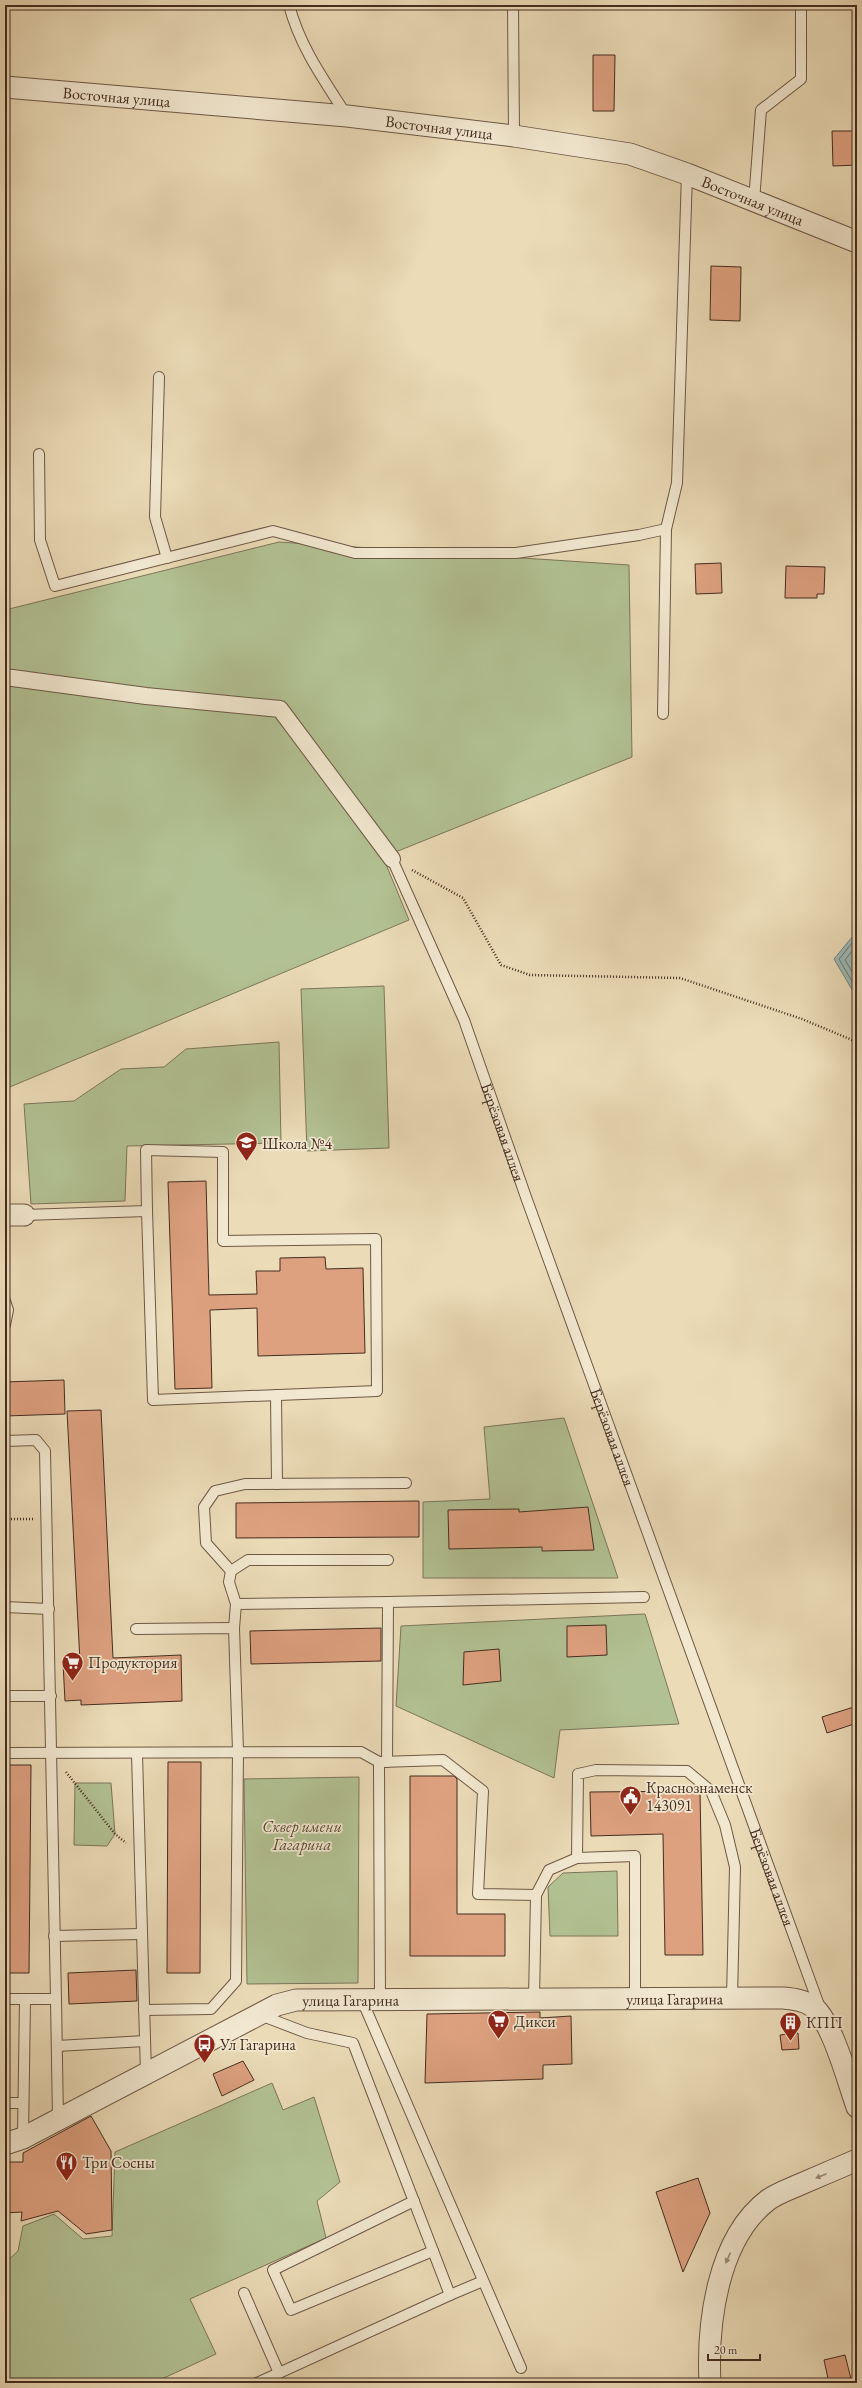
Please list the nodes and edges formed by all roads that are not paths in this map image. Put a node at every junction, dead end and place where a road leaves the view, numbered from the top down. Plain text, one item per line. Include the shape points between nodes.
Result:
1 (289, 5) edge
2 (513, 5) edge
3 (801, 5) edge
4 (5, 86) edge
5 (347, 116) junction
6 (514, 136) junction
7 (687, 174) junction
8 (754, 202) junction
9 (857, 242) edge
10 (158, 377) dead end
11 (39, 454) dead end
12 (666, 529) junction
13 (167, 558) junction
14 (5, 677) edge
15 (663, 714) dead end
16 (392, 859) joint
17 (148, 1211) junction
18 (14, 1216) edge
19 (5, 1301) edge
20 (5, 1325) edge
21 (276, 1395) junction
22 (5, 1441) edge
23 (406, 1483) dead end
24 (277, 1484) junction
25 (388, 1560) dead end
26 (231, 1571) junction
27 (644, 1597) dead end
28 (388, 1602) junction
29 (236, 1604) junction
30 (5, 1607) edge
31 (49, 1608) junction
32 (234, 1628) junction
33 (136, 1629) dead end
34 (5, 1696) edge
35 (51, 1696) junction
36 (238, 1752) junction
37 (5, 1753) edge
38 (50, 1753) junction
39 (138, 1754) junction
40 (383, 1762) junction
41 (576, 1858) junction
42 (536, 1895) junction
43 (140, 1934) junction
44 (54, 1936) junction
45 (534, 1998) junction
46 (732, 1998) junction
47 (25, 1999) junction
48 (56, 1999) junction
49 (635, 1999) junction
50 (5, 2000) edge
51 (371, 2000) junction
52 (144, 2010) junction
53 (258, 2014) junction
54 (824, 2018) junction
55 (145, 2041) junction
56 (56, 2046) junction
57 (146, 2074) junction
58 (5, 2103) edge
59 (22, 2103) junction
60 (857, 2107) edge
61 (58, 2120) junction
62 (14, 2141) edge
63 (857, 2160) edge
64 (414, 2201) junction
65 (433, 2251) junction
66 (483, 2281) junction
67 (244, 2293) dead end
68 (450, 2295) junction
69 (521, 2368) dead end
70 (279, 2373) junction
71 (257, 2383) edge
72 (710, 2383) edge

1 - 5 lane via 295,26 310,59
2 - 6 lane
3 - 8 lane via 801,79 761,110
4 - 5 street, Восточная улица
5 - 6 street, Восточная улица
6 - 7 street, Восточная улица via 630,154
7 - 8 street, Восточная улица
7 - 12 lane via 677,483
8 - 9 street, Восточная улица
10 - 13 lane via 155,516
11 - 13 lane via 40,540 55,586
12 - 13 lane via 638,536 516,553 355,553 273,531
12 - 15 lane
14 - 16 street via 146,696 280,709
16 - 54 lane, Берёзовая аллея via 464,1020 532,1215
17 - 18 lane
17 - 21 lane via 153,1400
17 - 21 lane via 146,1150 222,1152 223,1241 376,1239 377,1391
19 - 20 lane via 8,1310
21 - 24 lane
22 - 31 lane via 36,1440 44,1451
23 - 24 lane
24 - 26 lane via 245,1484 215,1491 204,1507 206,1543
25 - 26 lane via 248,1560
26 - 29 lane via 229,1582
27 - 28 lane
28 - 29 lane
28 - 40 lane
29 - 32 lane
30 - 31 lane
31 - 35 lane
32 - 33 lane
32 - 36 lane
34 - 35 lane
35 - 38 lane
36 - 39 lane
36 - 40 lane via 361,1752
36 - 52 lane via 236,1981 211,2009
37 - 38 lane
38 - 39 lane
38 - 44 lane
39 - 43 lane
40 - 42 lane via 443,1760 483,1791 478,1894
40 - 51 lane
41 - 42 lane via 549,1870
41 - 46 lane via 578,1774 596,1770 687,1771 711,1791 725,1825 735,1867
41 - 49 lane via 635,1856
42 - 45 lane
43 - 44 lane
43 - 52 lane
44 - 48 lane
45 - 49 street, улица Гагарина
45 - 51 street, улица Гагарина
46 - 49 street, улица Гагарина
46 - 54 street, улица Гагарина via 798,2000 812,2006
47 - 48 lane
47 - 50 lane
47 - 59 lane
48 - 56 lane
51 - 53 street, улица Гагарина via 296,2000
51 - 66 lane
52 - 55 lane
53 - 57 street, улица Гагарина
53 - 64 lane via 306,2033 353,2043
54 - 60 street
55 - 56 lane
55 - 57 lane
56 - 61 lane
57 - 61 street, улица Гагарина
58 - 59 lane
59 - 62 lane
61 - 62 street, улица Гагарина
63 -> 72 street via 776,2195 750,2218 727,2260 717,2290 710,2331
64 - 65 lane
64 - 65 lane via 273,2270 291,2310
65 - 68 lane
66 - 68 lane
66 - 69 lane
67 - 70 lane
68 - 70 lane
70 - 71 lane

